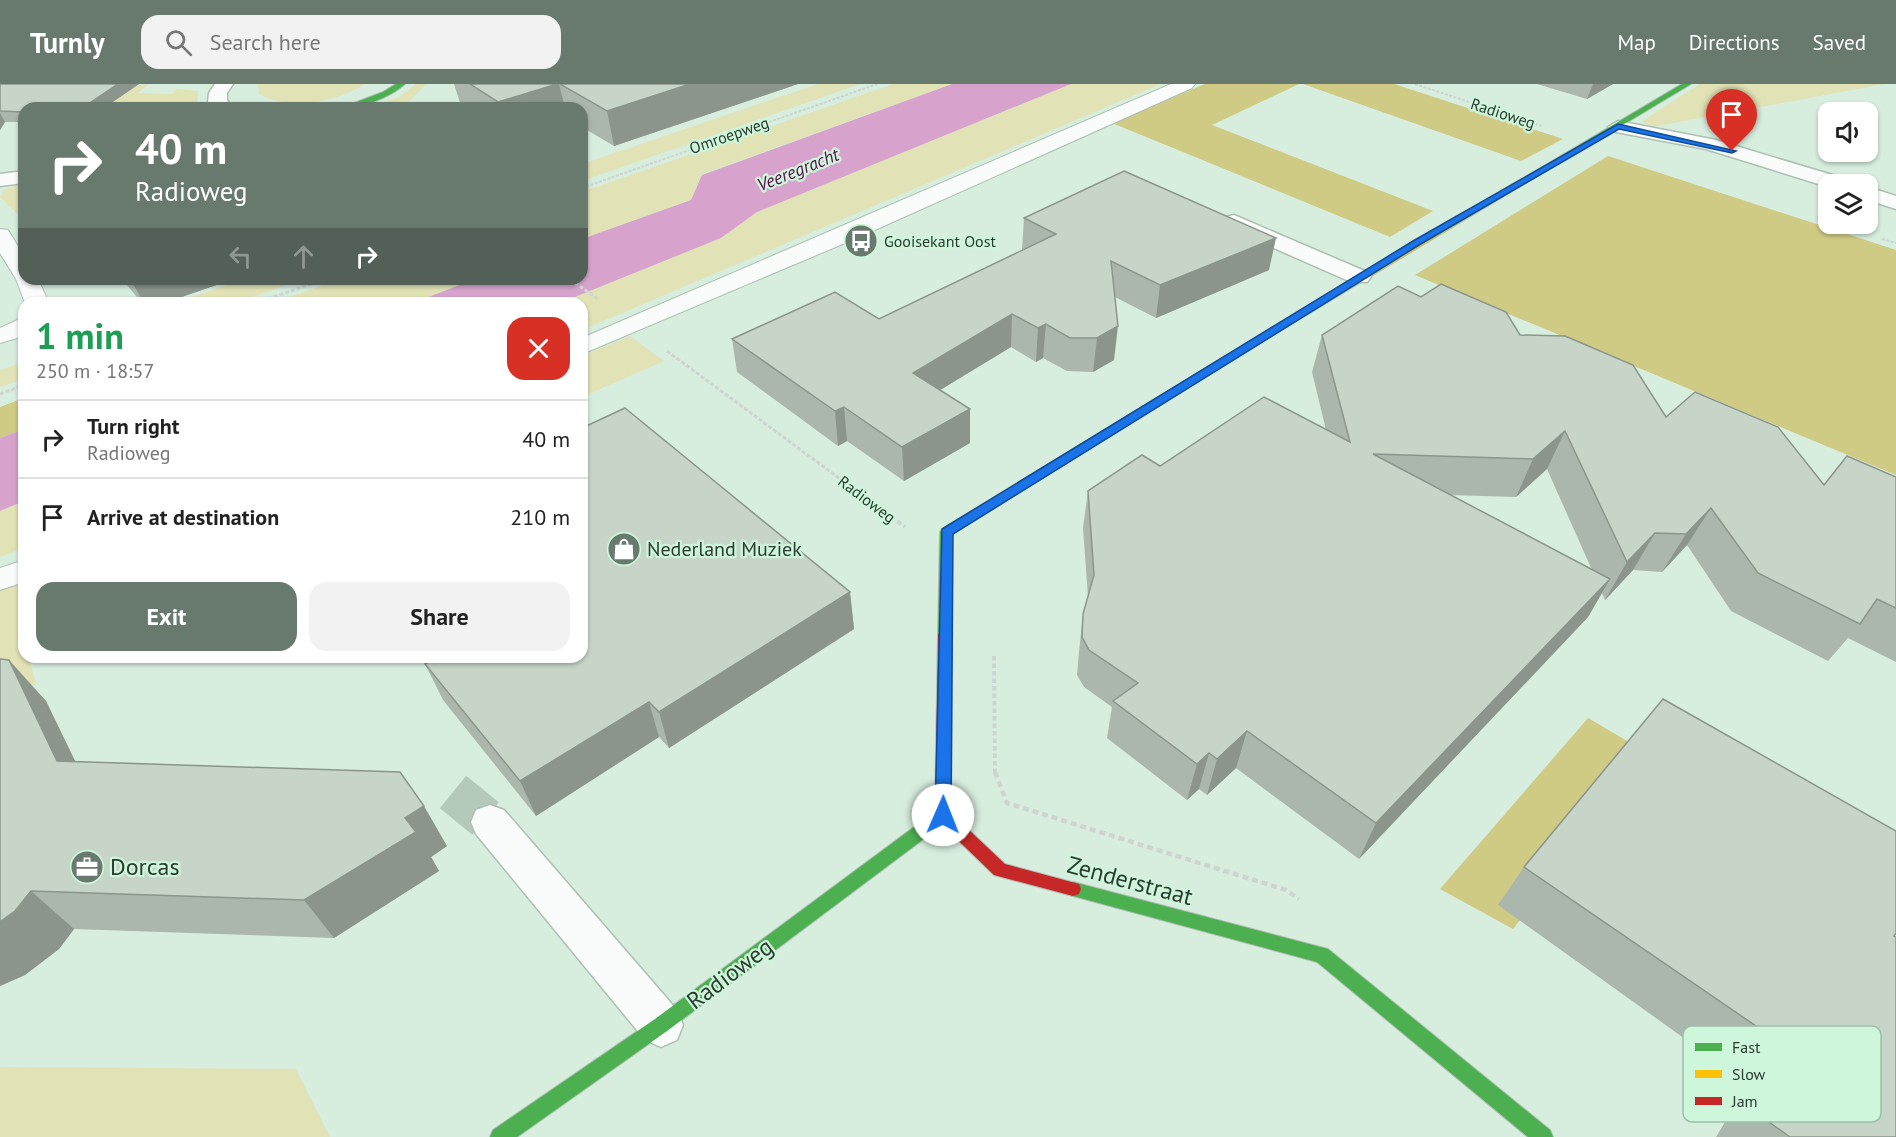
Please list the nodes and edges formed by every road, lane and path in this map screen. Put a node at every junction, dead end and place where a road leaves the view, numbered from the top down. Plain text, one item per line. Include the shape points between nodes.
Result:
1 (224, 84) edge
2 (401, 84) edge
3 (877, 84) edge
4 (1186, 84) edge
5 (1414, 84) edge
6 (1687, 84) edge
7 (217, 102) edge
8 (363, 102) edge
9 (1618, 127) junction
10 (1591, 142) junction
11 (1818, 177) edge
12 (18, 178) edge
13 (0, 180) edge
14 (588, 186) edge
15 (1878, 197) edge
16 (1896, 203) edge
17 (1212, 212) edge
18 (0, 235) edge
19 (18, 264) edge
20 (1359, 277) junction
21 (308, 285) edge
22 (578, 285) edge
23 (274, 297) edge
24 (634, 325) junction
25 (18, 329) edge
26 (0, 336) edge
27 (588, 344) edge
28 (18, 387) edge
29 (0, 394) edge
30 (946, 532) junction
31 (18, 573) edge
32 (0, 579) edge
33 (994, 646) dead end
34 (943, 815) junction
35 (490, 822) tunnel mouth
36 (1306, 904) dead end
37 (661, 1025) junction
38 (516, 1130) edge
39 (1542, 1137) edge

1 - 7 street
2 - 8 street
3 - 14 path, Omroepweg
4 - 24 lane
5 - 10 path, Radioweg
6 - 9 street
9 - 10 street
9 - 11 street via 1709,144
10 - 20 street
12 - 13 street
15 - 16 street
17 - 20 street
18 - 19 lane
20 - 30 street
21 - 23 path
22 - 24 path, Radioweg
24 - 27 lane
24 - 30 path, Radioweg via 904,526
25 - 26 lane
28 - 29 path
30 - 34 street
31 - 32 lane
33 - 36 path via 995,778 1007,803 1286,890
34 - 37 street, Radioweg
34 - 39 street, Zenderstraat via 1000,870 1322,955
35 - 37 street
37 - 38 street, Radioweg

